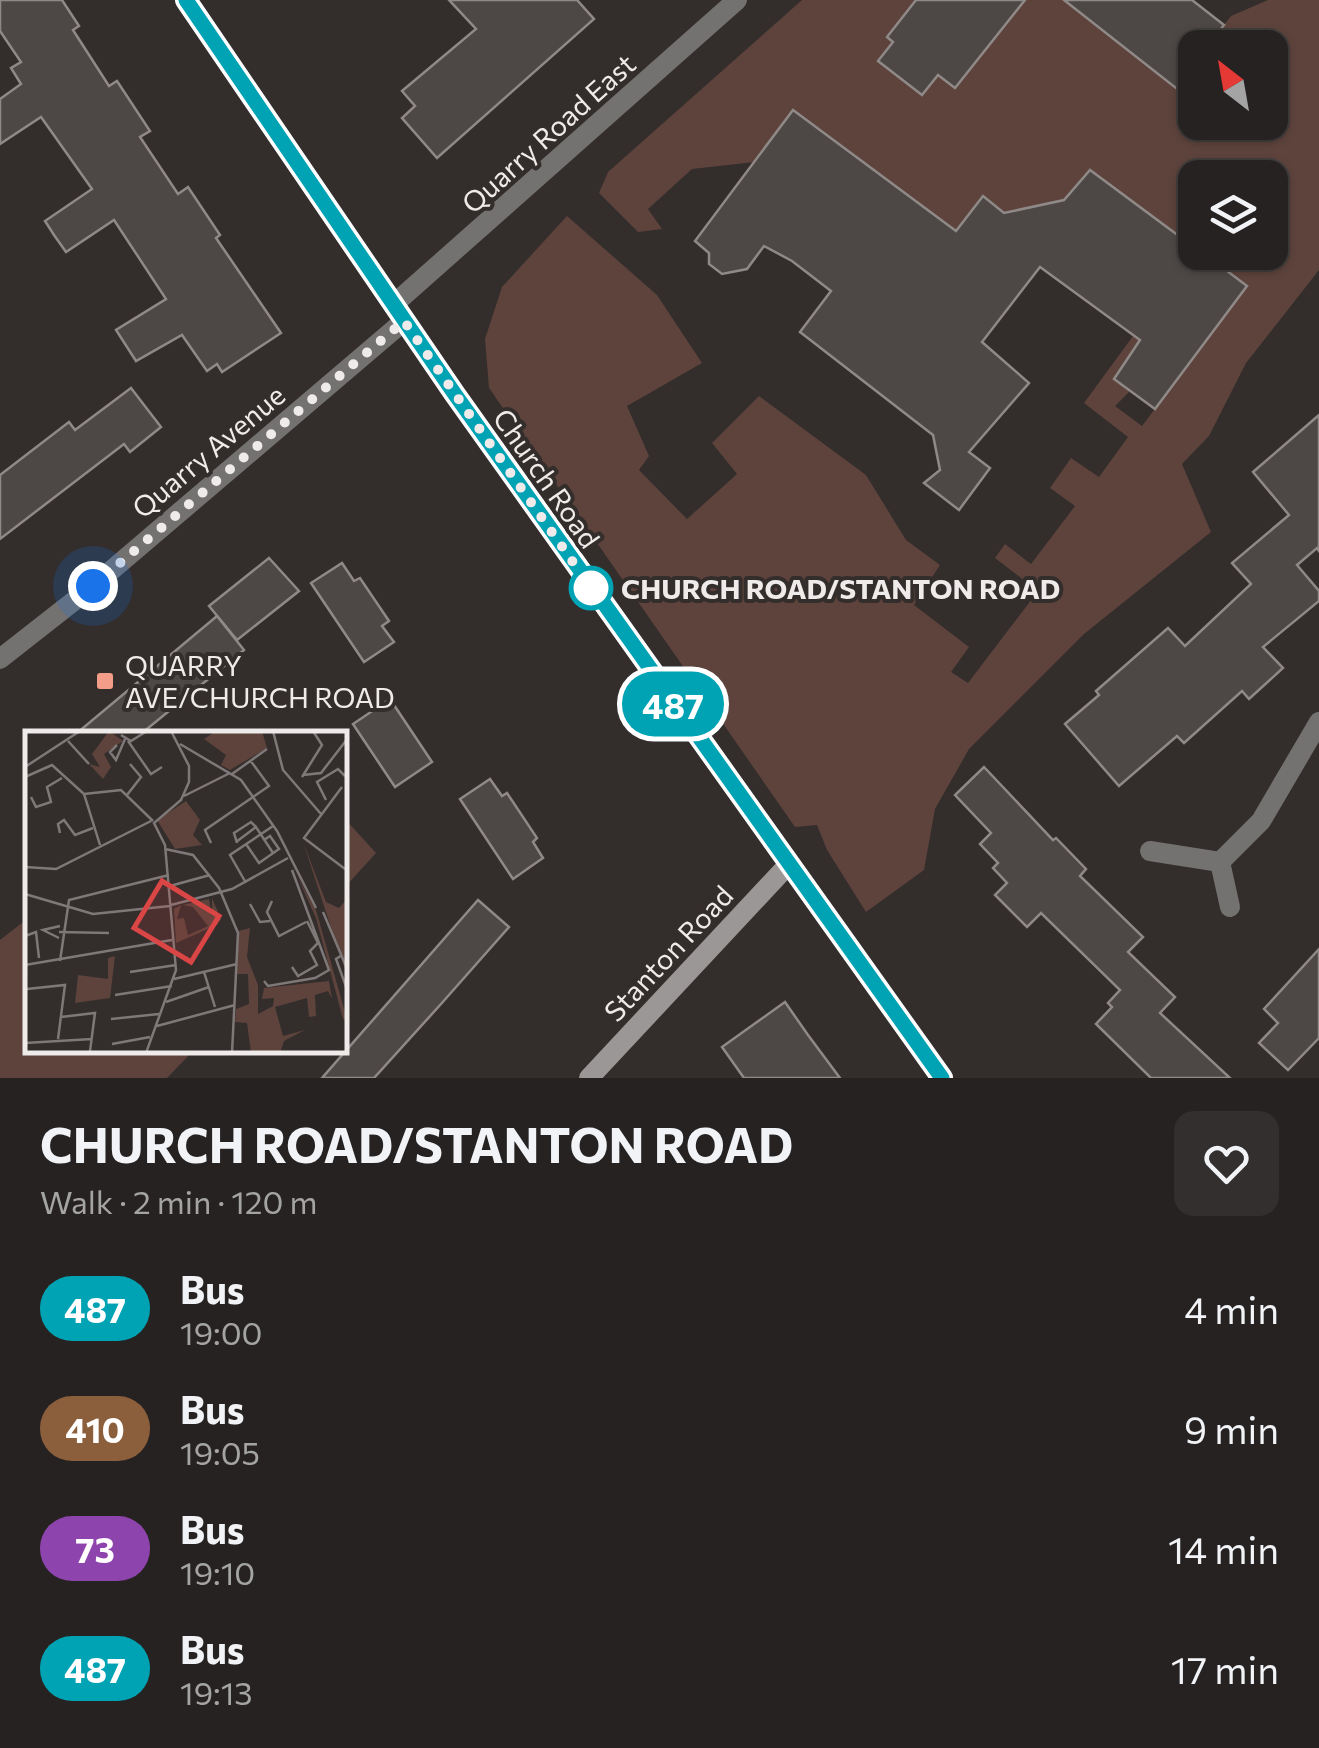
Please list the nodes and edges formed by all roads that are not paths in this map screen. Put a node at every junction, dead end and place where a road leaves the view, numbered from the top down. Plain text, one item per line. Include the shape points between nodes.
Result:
1 (186, 0) edge
2 (736, 0) edge
3 (399, 313) junction
4 (0, 659) edge
5 (1319, 722) edge
6 (1150, 851) dead end
7 (1220, 862) junction
8 (788, 865) junction
9 (1230, 906) dead end
10 (590, 1078) edge
11 (942, 1078) edge

1 - 3 main road, Church Road
2 - 3 street, Quarry Road East
3 - 4 street, Quarry Avenue via 93,586
3 - 8 main road, Church Road
5 - 7 street via 1261,822
6 - 7 street
7 - 9 street
8 - 10 main road, Stanton Road
8 - 11 main road, Church Road

